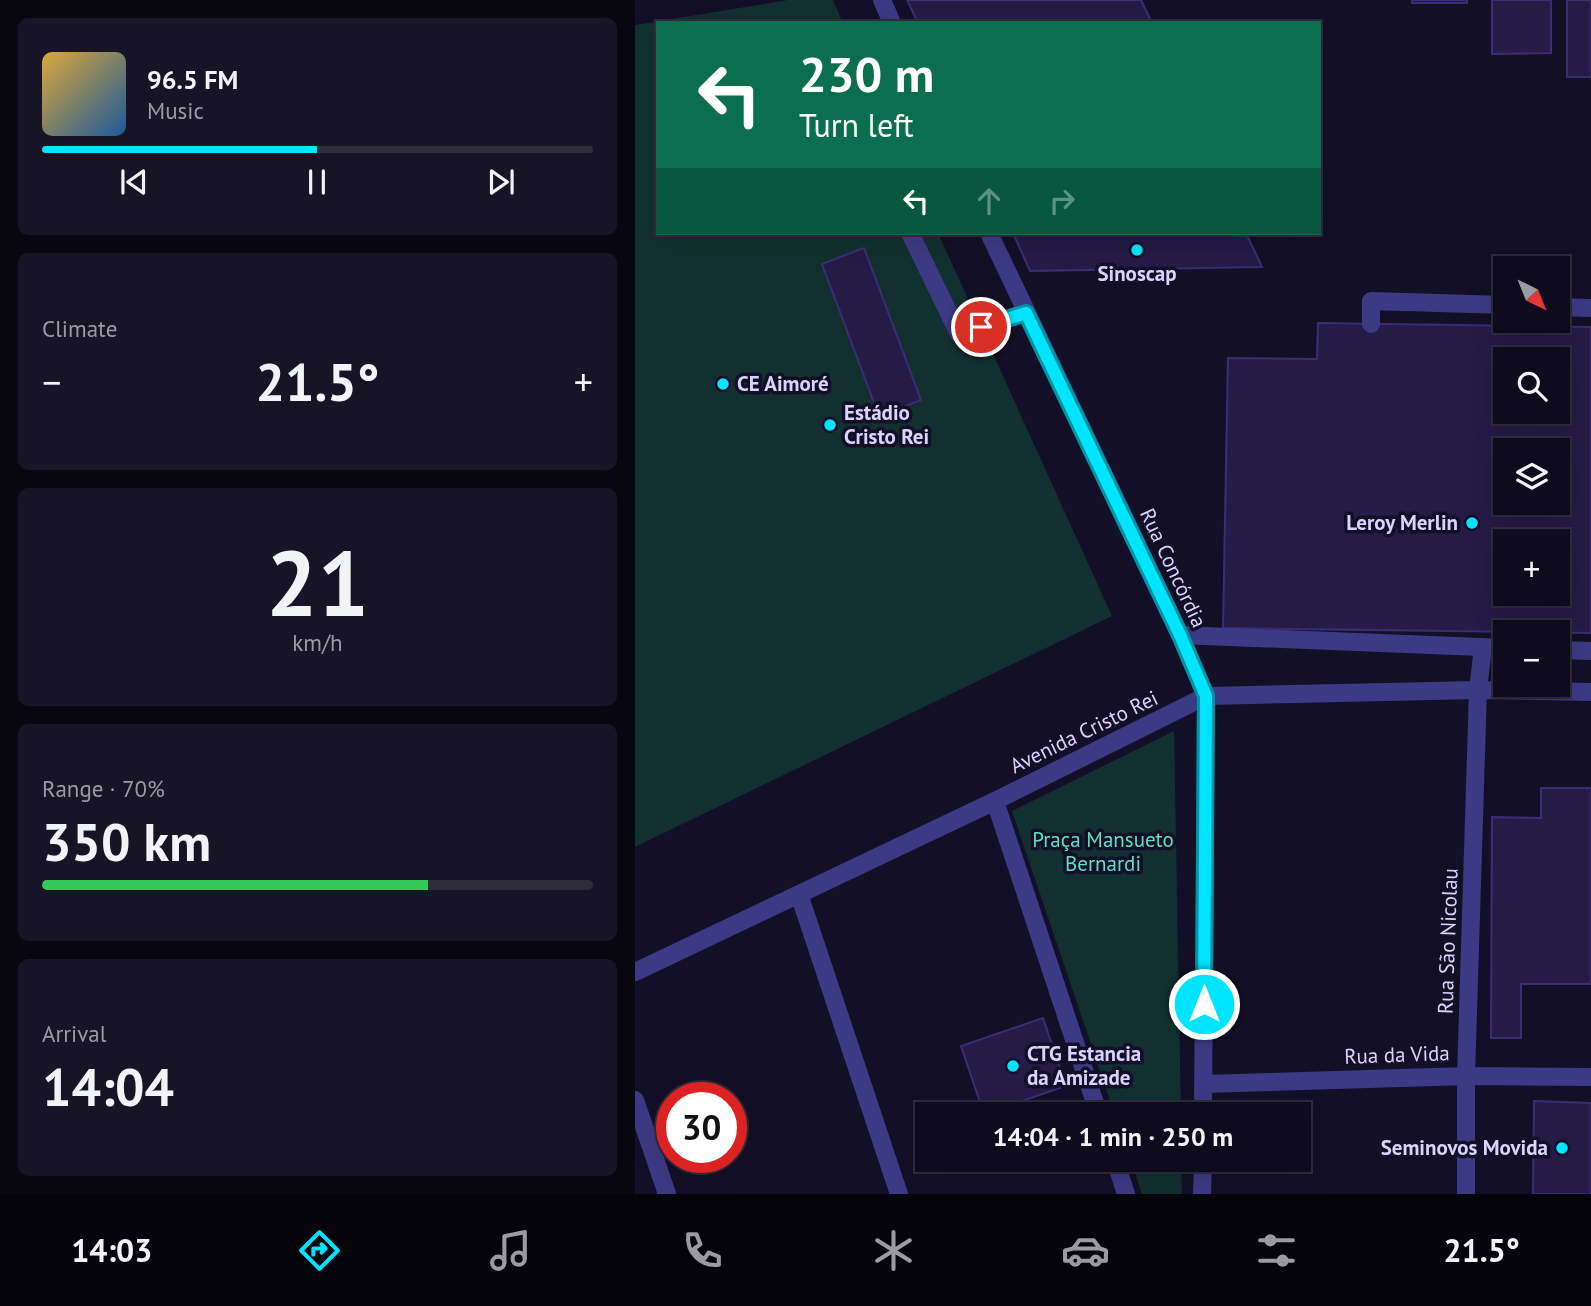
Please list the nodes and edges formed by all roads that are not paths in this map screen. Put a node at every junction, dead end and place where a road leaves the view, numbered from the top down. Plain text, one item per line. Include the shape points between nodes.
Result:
1 (882, 0) edge
2 (891, 21) edge
3 (911, 235) edge
4 (990, 235) edge
5 (1493, 305) edge
6 (1570, 307) edge
7 (1591, 308) edge
8 (1026, 313) junction
9 (1371, 324) dead end
10 (1180, 635) junction
11 (1483, 647) junction
12 (1493, 647) edge
13 (1570, 650) edge
14 (1591, 651) edge
15 (1478, 690) junction
16 (1591, 692) edge
17 (1206, 696) junction
18 (995, 801) junction
19 (799, 894) junction
20 (635, 972) edge
21 (1466, 1076) junction
22 (1591, 1077) edge
23 (1204, 1084) junction
24 (635, 1100) edge
25 (1095, 1102) edge
26 (1203, 1102) edge
27 (1119, 1172) edge
28 (1203, 1172) edge
29 (667, 1194) edge
30 (899, 1194) edge
31 (1126, 1194) edge
32 (1202, 1194) edge
33 (1466, 1194) edge

1 - 2 street
3 - 8 street via 959,334
4 - 8 street, Rua Concórdia
5 - 9 street via 1371,302
6 - 7 street
8 - 10 street, Rua Concórdia
10 - 11 street
10 - 17 street, Rua Concórdia
11 - 12 street
11 - 15 street, Rua São Nicolau
13 - 14 street
15 - 16 street, Avenida Cristo Rei
15 - 17 street, Avenida Cristo Rei
15 - 21 street, Rua São Nicolau
17 - 18 street, Avenida Cristo Rei
17 - 23 street, Rua Concórdia
18 - 19 street, Avenida Cristo Rei
18 - 25 street
19 - 20 street, Avenida Cristo Rei
19 - 30 street
21 - 22 street, Rua da Vida
21 - 23 street, Rua da Vida
21 - 33 street, Rua São Nicolau
23 - 26 street, Rua Concórdia
24 - 29 street
27 - 31 street
28 - 32 street

